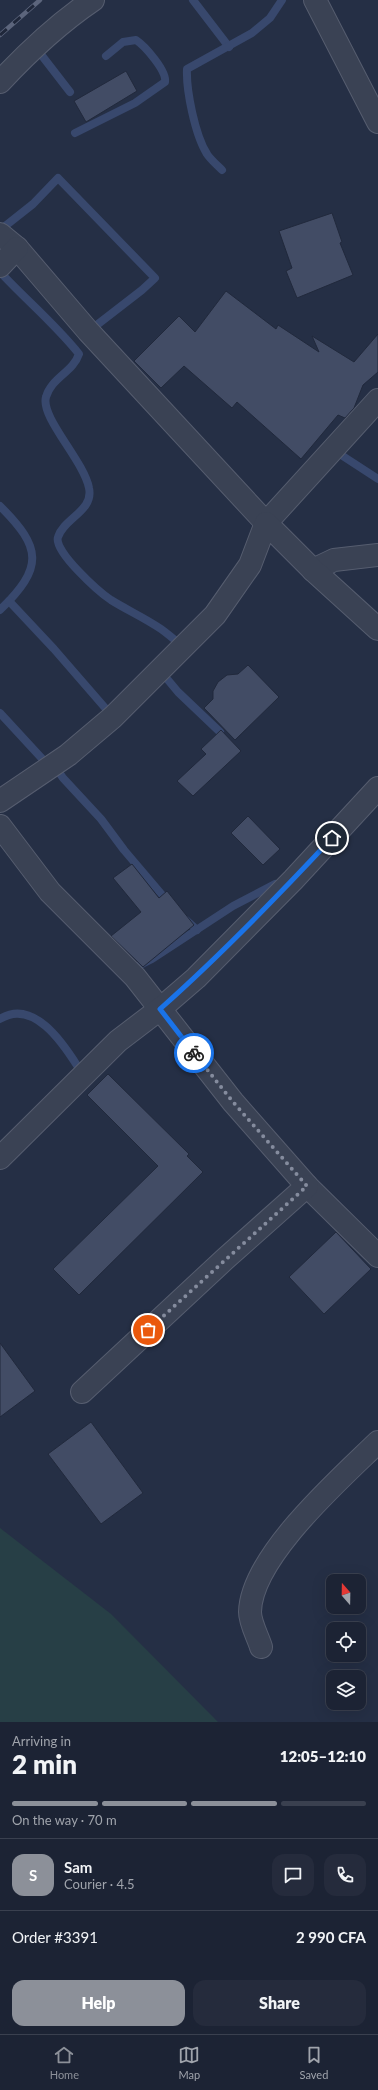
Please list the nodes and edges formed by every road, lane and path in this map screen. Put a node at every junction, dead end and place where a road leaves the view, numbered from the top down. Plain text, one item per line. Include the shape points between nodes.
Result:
1 (93, 0) edge
2 (315, 0) edge
3 (0, 82) edge
4 (378, 122) edge
5 (0, 234) edge
6 (17, 248) junction
7 (0, 266) edge
8 (378, 400) edge
9 (266, 523) junction
10 (378, 555) edge
11 (313, 570) junction
12 (378, 629) edge
13 (378, 788) edge
14 (0, 801) edge
15 (0, 826) edge
16 (160, 1009) junction
17 (0, 1158) edge
18 (307, 1186) junction
19 (378, 1256) edge
20 (82, 1392) dead end
21 (378, 1442) edge
22 (261, 1647) dead end

1 - 3 street via 31,51
2 - 4 street
5 - 6 street
6 - 7 street
6 - 9 street via 88,331
8 - 9 street
9 - 11 street
9 - 14 street via 250,565 215,614 113,717 68,755
10 - 11 street via 334,560
11 - 12 street
13 - 16 street via 293,880 196,978
15 - 16 street via 50,892 108,948
16 - 17 street via 118,1041
16 - 18 street via 233,1102
18 - 19 street
18 - 20 street
21 - 22 street via 292,1529 267,1564 252,1596 250,1614

